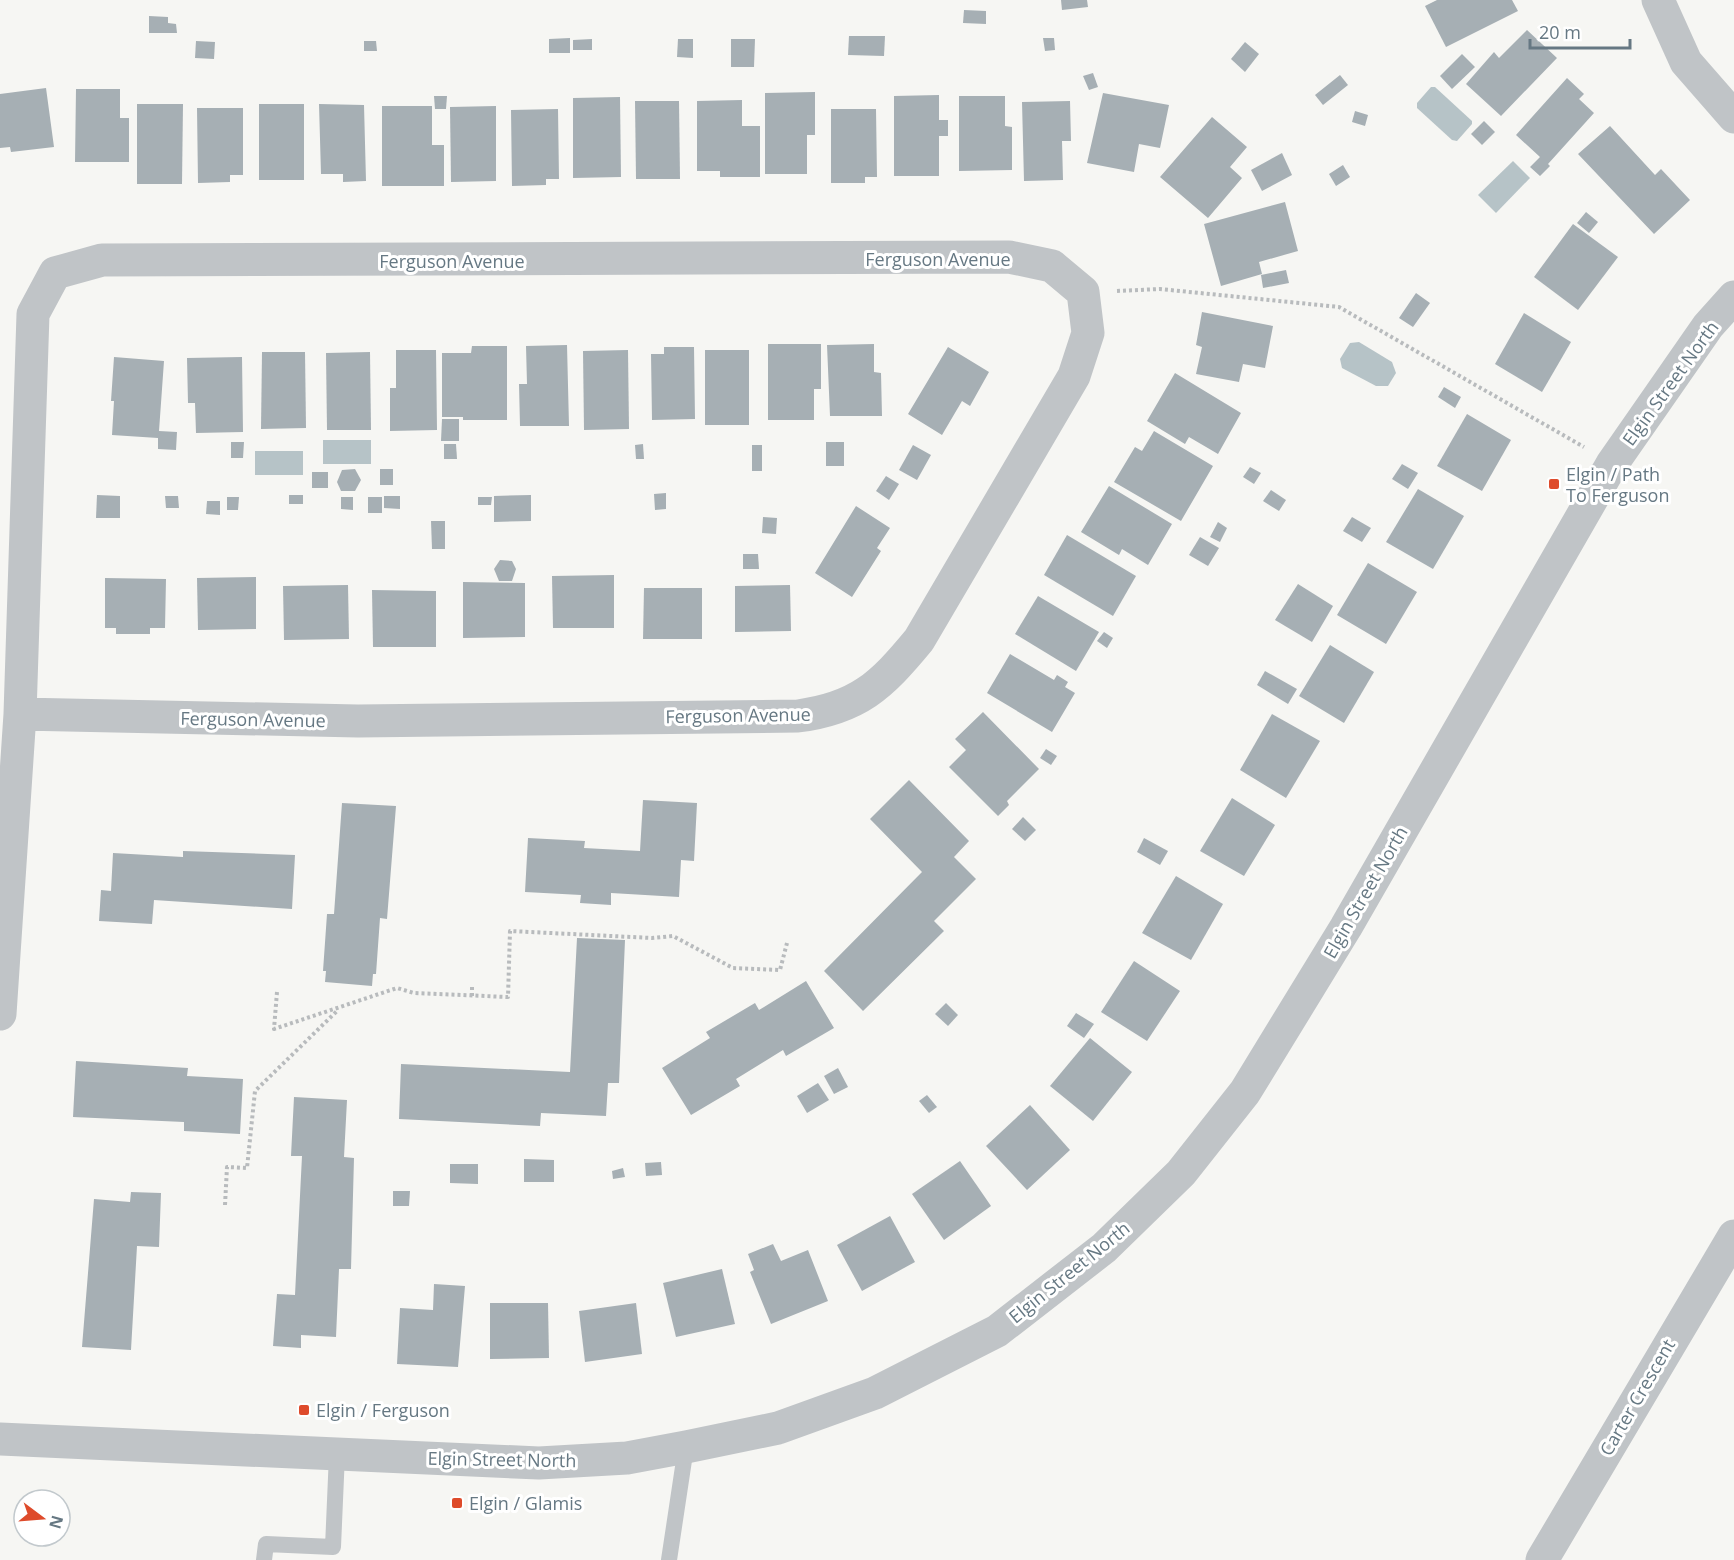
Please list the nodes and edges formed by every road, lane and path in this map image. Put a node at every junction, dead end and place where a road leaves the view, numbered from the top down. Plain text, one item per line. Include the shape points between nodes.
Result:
1 (1658, 0) edge
2 (1734, 117) edge
3 (1083, 292) junction
4 (1734, 297) edge
5 (1612, 464) junction
6 (20, 714) junction
7 (787, 942) dead end
8 (472, 985) dead end
9 (277, 992) dead end
10 (472, 996) junction
11 (339, 1009) junction
12 (0, 1014) edge
13 (225, 1205) dead end
14 (1734, 1236) edge
15 (0, 1439) edge
16 (686, 1448) junction
17 (337, 1454) junction
18 (264, 1560) edge
19 (669, 1560) edge
20 (1542, 1560) edge

1 - 2 street via 1686,62
3 - 5 path via 1160,289 1339,307
3 - 6 street, Ferguson Avenue via 1088,333 1074,376 919,640 888,677 854,700 826,712 798,716 358,721
3 - 6 street, Ferguson Avenue via 1052,266 1009,257 102,260 56,273 33,314
4 - 5 street, Elgin Street North via 1708,326
5 - 16 street, Elgin Street North via 1346,927 1245,1092 1181,1173 1104,1248 998,1331 875,1393 778,1428
6 - 12 street, Ferguson Avenue
7 - 10 path via 780,970 733,968 673,936 510,932 508,997
8 - 10 path
9 - 11 path via 274,1029
10 - 11 path via 414,993 397,988
11 - 13 path via 255,1091 247,1168 227,1167
14 - 20 street, Carter Crescent
15 - 17 street, Elgin Street North
16 - 17 street, Elgin Street North via 627,1458 539,1463
16 - 19 lane
17 - 18 lane via 333,1546 266,1544

